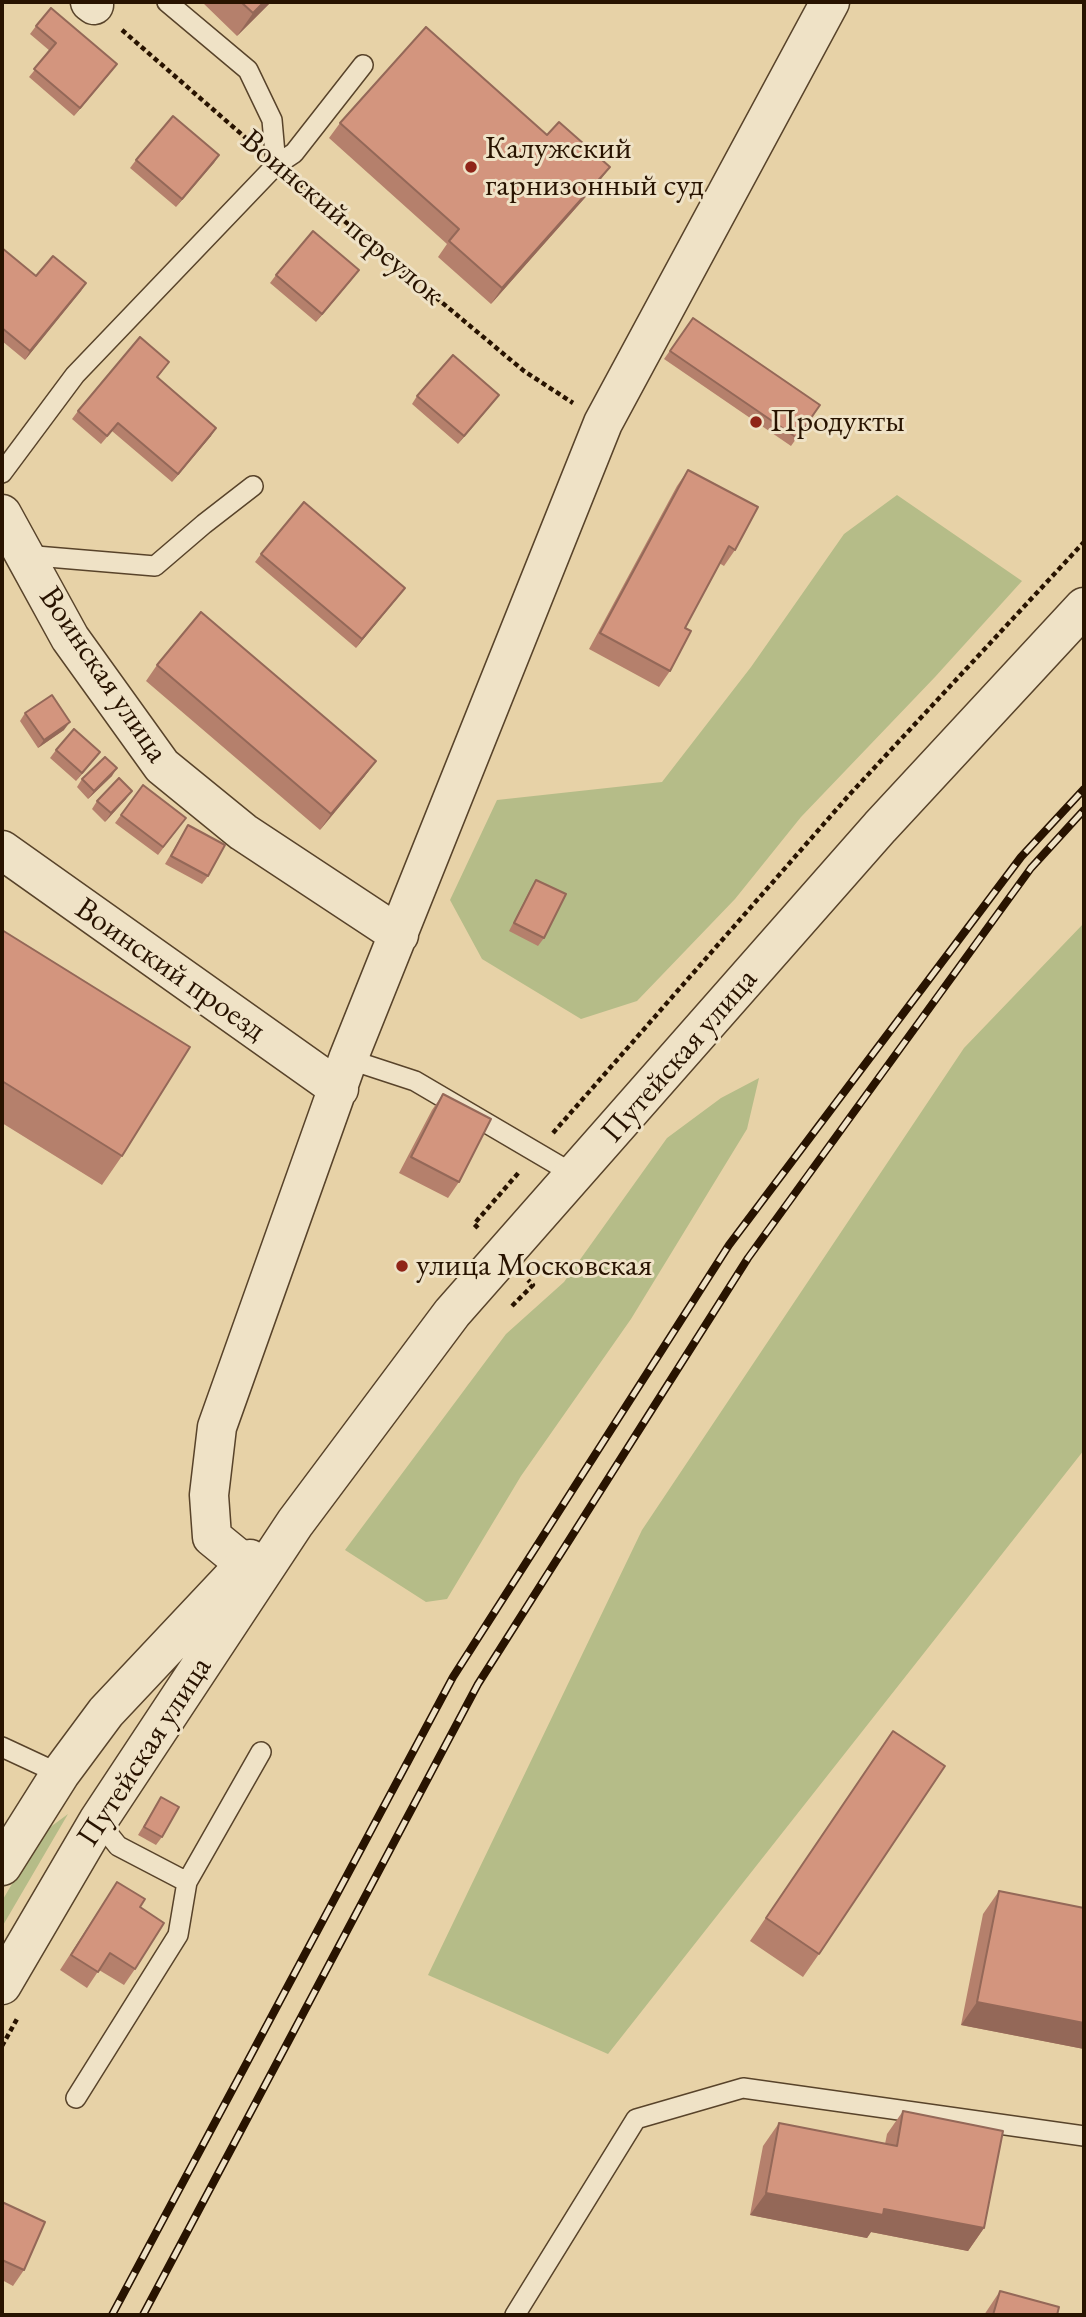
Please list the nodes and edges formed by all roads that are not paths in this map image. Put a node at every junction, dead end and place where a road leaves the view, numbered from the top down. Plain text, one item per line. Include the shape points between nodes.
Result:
1 (167, 2) edge
2 (830, 2) edge
3 (363, 65) dead end
4 (276, 164) junction
5 (2, 473) edge
6 (253, 486) dead end
7 (2, 514) edge
8 (24, 555) junction
9 (1084, 607) edge
10 (2, 850) edge
11 (399, 935) junction
12 (343, 1074) junction
13 (575, 1175) junction
14 (295, 1522) junction
15 (245, 1564) junction
16 (2, 1748) edge
17 (261, 1752) dead end
18 (60, 1774) junction
19 (98, 1821) junction
20 (2, 1866) edge
21 (187, 1882) junction
22 (2, 1985) edge
23 (76, 2098) dead end
24 (1084, 2136) edge
25 (515, 2315) edge

1 - 4 lane via 248,70 272,120
2 - 11 street via 603,423
3 - 4 lane via 294,153
4 - 5 lane via 75,375
6 - 8 lane via 155,566
7 - 8 street, Воинская улица
8 - 11 street, Воинская улица via 70,638 162,766 243,832
9 - 13 street, Путейская улица via 880,827
10 - 12 street, Воинский проезд
11 - 12 street
12 - 13 lane via 415,1082
12 - 15 street via 217,1427 209,1494 212,1537
13 - 14 street, Путейская улица via 452,1313
14 - 15 street, Путейская улица
14 - 19 street, Путейская улица
15 - 18 street, Путейская улица via 106,1713
16 - 18 lane
17 - 21 lane
18 - 20 street, Путейская улица
19 - 21 lane via 118,1846
19 - 22 street, Путейская улица
21 - 23 lane via 178,1935
24 - 25 lane via 743,2088 636,2119

